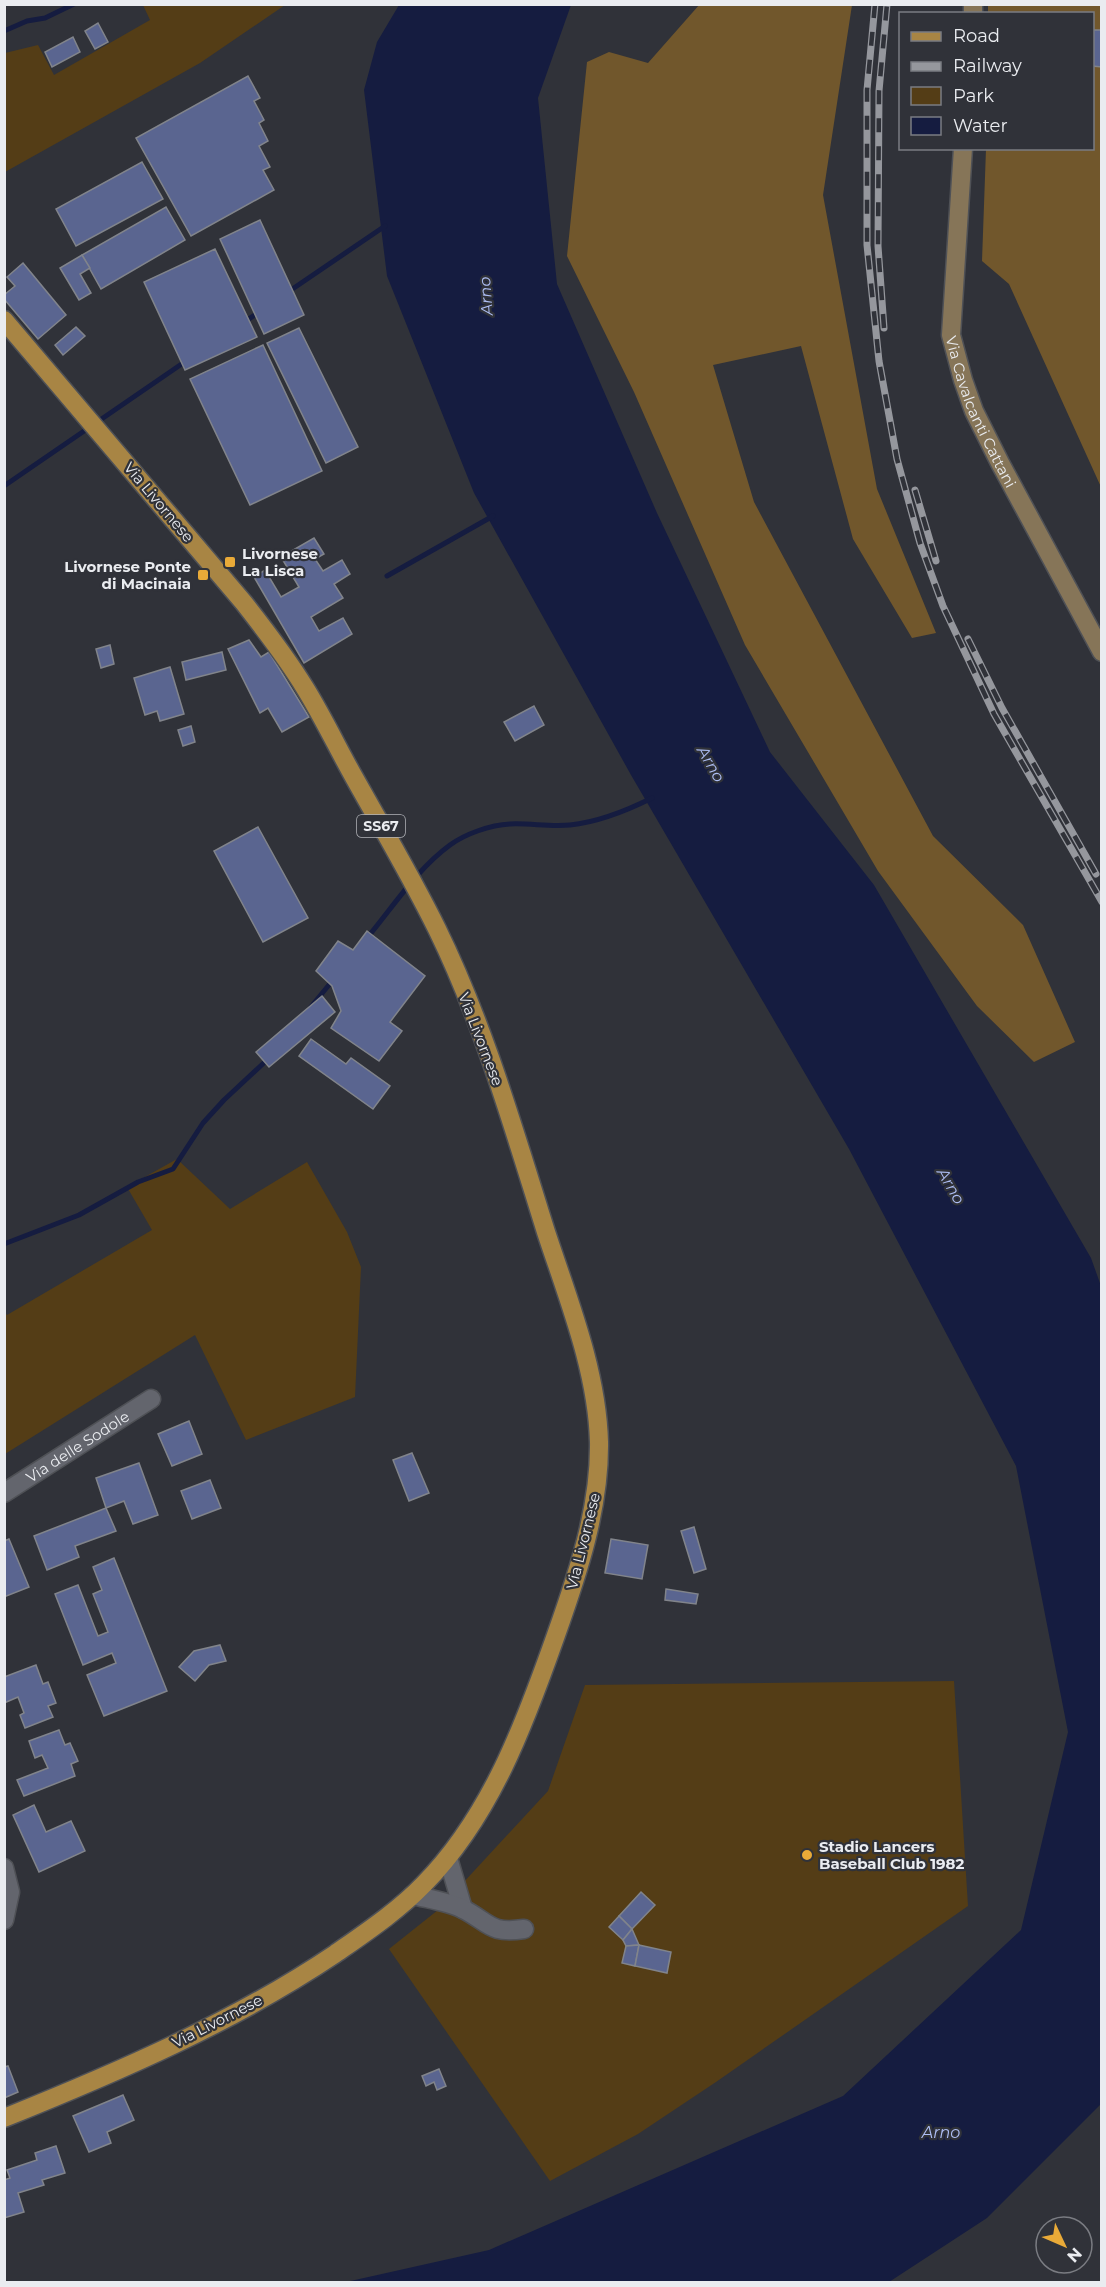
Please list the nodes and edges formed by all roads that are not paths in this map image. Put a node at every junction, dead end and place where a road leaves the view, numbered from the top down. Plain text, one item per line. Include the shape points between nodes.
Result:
1 (963, 150) edge
2 (4, 320) edge
3 (1101, 652) edge
4 (151, 1399) dead end
5 (4, 1493) edge
6 (448, 1858) junction
7 (4, 1868) edge
8 (413, 1895) junction
9 (463, 1909) junction
10 (4, 1920) edge
11 (524, 1929) dead end
12 (4, 2118) edge

1 - 3 street, Via Cavalcanti Cattani via 951,335 963,380 1000,463
2 - 6 main road, Via Livornese / SS67 via 244,603 307,690 406,871 467,999 577,1329 598,1418 595,1503 570,1596 540,1679 502,1770
4 - 5 street, Via delle Sodole
6 - 8 main road, Via Livornese
6 - 9 street
7 - 10 street via 9,1892
8 - 9 street
8 - 12 main road, Via Livornese via 334,1954 242,2010 117,2072
9 - 11 street via 493,1929

